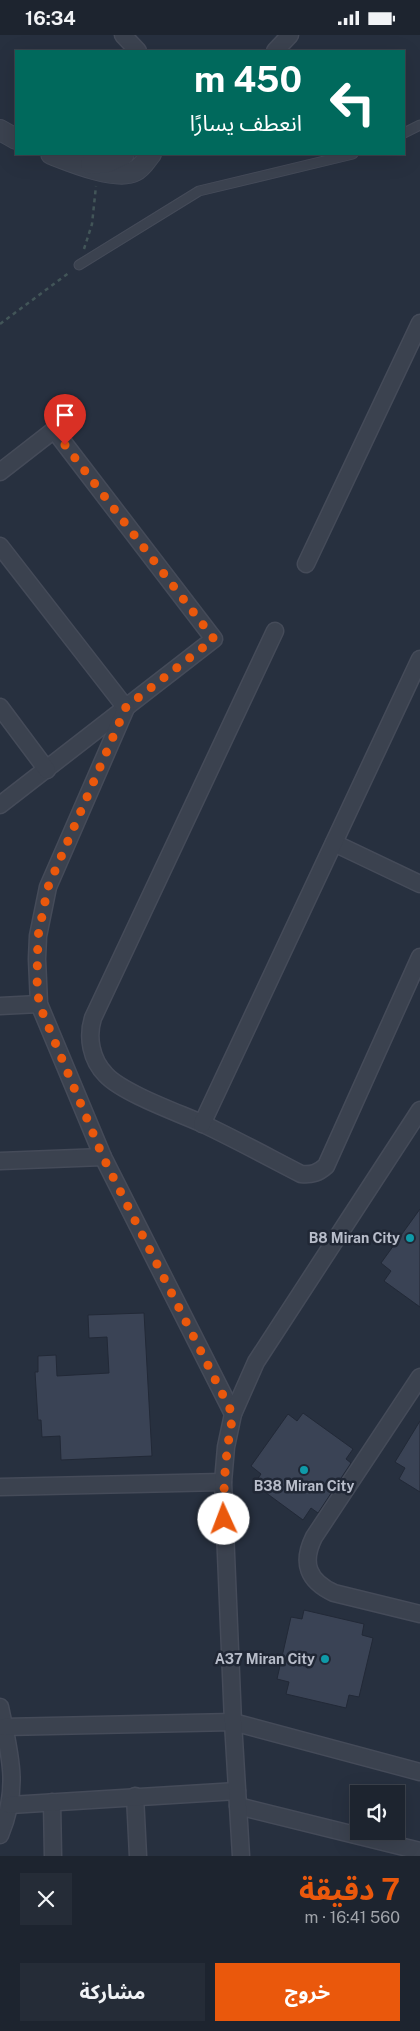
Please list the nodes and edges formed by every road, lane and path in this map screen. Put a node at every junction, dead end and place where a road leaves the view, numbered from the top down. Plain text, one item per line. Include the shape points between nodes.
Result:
1 (123, 35) edge
2 (290, 35) edge
3 (137, 50) edge
4 (276, 50) edge
5 (420, 125) edge
6 (0, 130) edge
7 (405, 132) edge
8 (15, 138) edge
9 (55, 155) edge
10 (122, 155) edge
11 (150, 155) edge
12 (349, 155) edge
13 (90, 167) junction
14 (79, 265) junction
15 (420, 323) edge
16 (0, 324) edge
17 (0, 472) edge
18 (0, 547) edge
19 (306, 564) dead end
20 (275, 631) dead end
21 (420, 659) edge
22 (0, 707) edge
23 (126, 707) junction
24 (47, 770) junction
25 (0, 805) edge
26 (334, 843) junction
27 (420, 884) edge
28 (420, 957) edge
29 (39, 1004) junction
30 (0, 1006) edge
31 (420, 1110) edge
32 (202, 1124) junction
33 (103, 1157) junction
34 (0, 1161) edge
35 (420, 1377) edge
36 (233, 1415) junction
37 (223, 1482) junction
38 (0, 1487) edge
39 (420, 1614) edge
40 (0, 1707) edge
41 (233, 1722) junction
42 (4, 1727) junction
43 (4, 1746) edge
44 (420, 1773) edge
45 (135, 1796) junction
46 (237, 1799) junction
47 (52, 1802) junction
48 (10, 1805) junction
49 (0, 1835) edge
50 (420, 1851) edge
51 (54, 1856) edge
52 (138, 1856) edge
53 (241, 1856) edge

1 - 3 street
2 - 4 street
5 - 7 lane
6 - 8 street
9 - 13 street
10 - 13 street
11 - 13 street via 133,173
12 - 14 lane via 199,191
13 - 14 path via 92,224
14 - 16 path
15 - 19 street
17 - 23 street via 54,430 214,639
18 - 23 street
20 - 32 street via 90,1027 90,1042 96,1059 110,1079
21 - 26 street
22 - 24 street
23 - 24 street
23 - 29 street via 48,887 38,936
24 - 25 street
26 - 27 street
26 - 32 street
28 - 32 street via 326,1166 319,1172 301,1174
29 - 30 street
29 - 33 street
31 - 36 street via 256,1362
33 - 34 street
33 - 36 street
35 - 39 street via 314,1537 308,1550 307,1564 321,1587 334,1593
36 - 37 street
37 - 38 street
37 - 41 street
40 - 42 street
41 - 42 street
41 - 44 street
41 - 46 street
42 - 43 street
43 - 48 street via 13,1782
45 - 46 street
45 - 47 street
45 - 52 street
46 - 50 street
46 - 53 street
47 - 48 street
47 - 51 street
48 - 49 street

